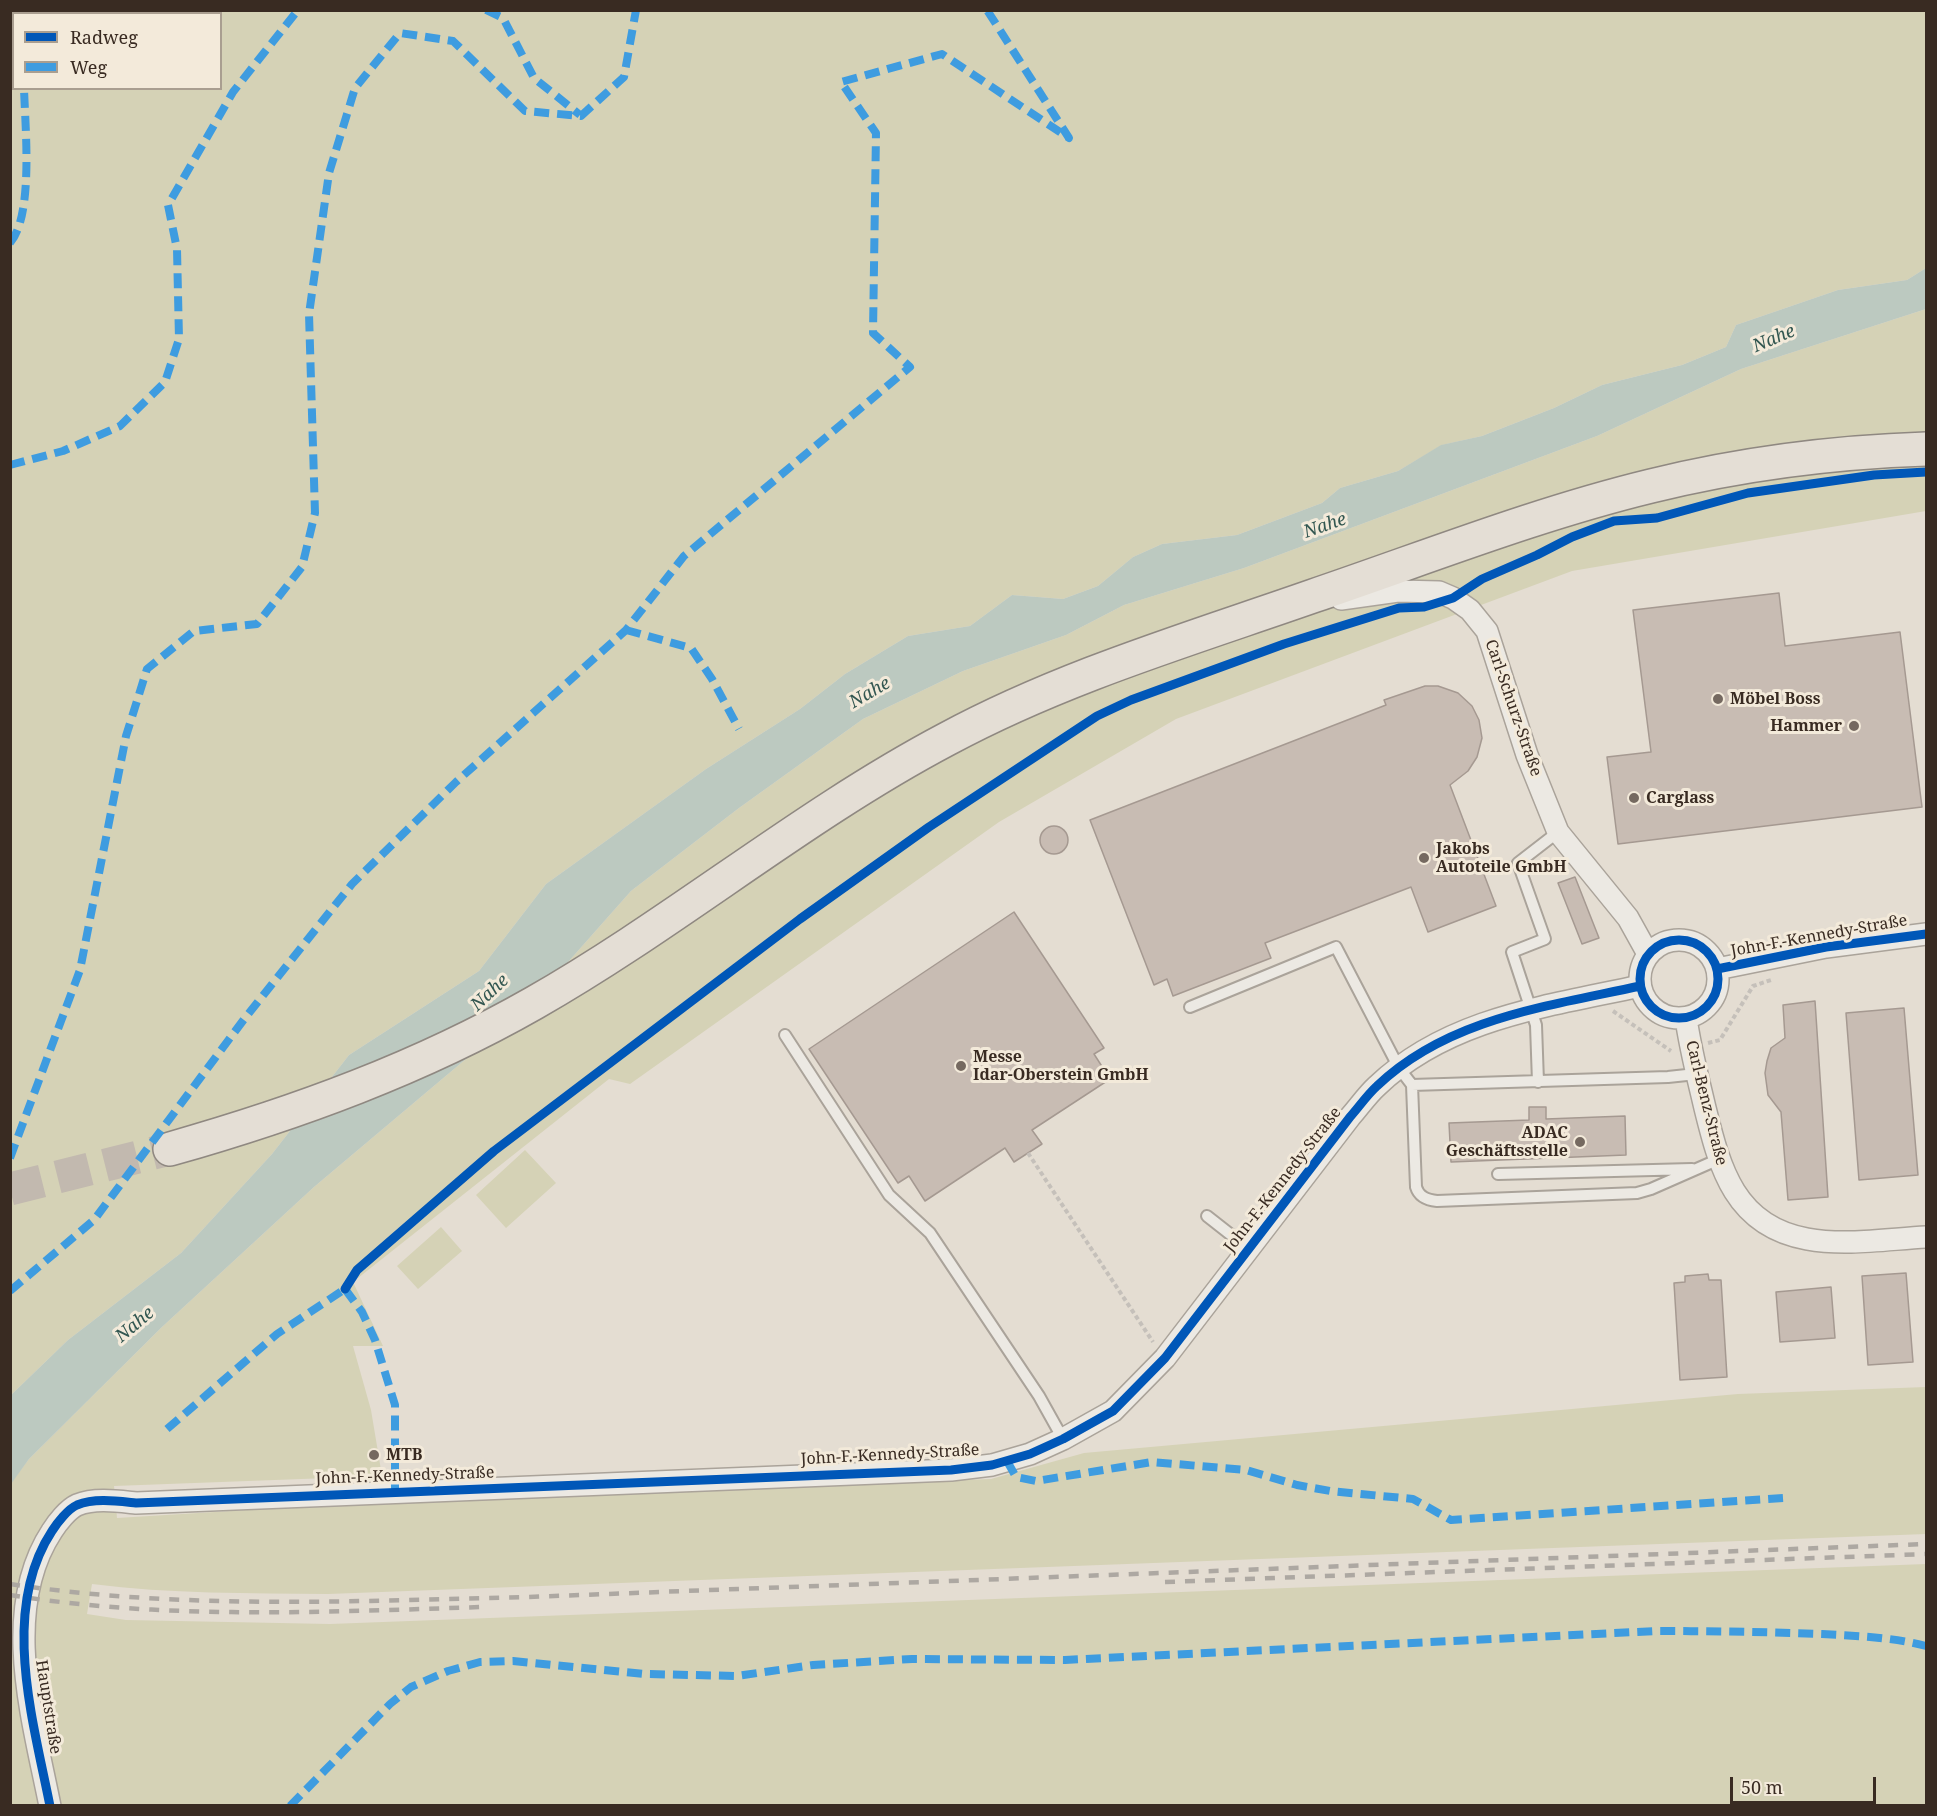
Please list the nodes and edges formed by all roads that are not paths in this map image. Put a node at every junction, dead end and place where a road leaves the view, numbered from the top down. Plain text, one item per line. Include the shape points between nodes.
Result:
1 (1926, 449) edge
2 (1265, 613) junction
3 (1558, 832) junction
4 (1926, 934) edge
5 (1648, 954) junction
6 (1717, 969) junction
7 (1640, 986) junction
8 (1190, 1007) dead end
9 (1532, 1010) junction
10 (1686, 1018) junction
11 (785, 1035) dead end
12 (1399, 1068) junction
13 (1696, 1074) junction
14 (1538, 1082) junction
15 (1412, 1085) junction
16 (170, 1149) tunnel mouth
17 (1718, 1160) junction
18 (1697, 1169) junction
19 (1498, 1174) dead end
20 (1207, 1216) dead end
21 (1926, 1237) edge
22 (1249, 1249) junction
23 (1063, 1439) junction
24 (29, 1577) joint
25 (50, 1806) edge

1 - 2 main road via 1810,459 1650,486 1557,512
2 - 3 street, Carl-Schurz-Straße via 1398,591 1439,592 1470,610 1490,639 1527,755
2 - 16 main road via 1033,697 946,739 865,786 563,986 480,1032 354,1089 253,1126
3 - 5 street, Carl-Schurz-Straße via 1628,918
3 - 9 lane via 1518,863 1545,939 1512,952
4 - 6 street, John-F.-Kennedy-Straße via 1826,947
5 - 6 street via 1662,943 1679,939 1696,943 1709,954
5 - 7 street via 1639,974
6 - 10 street via 1718,985 1712,1000 1701,1012
7 - 9 street, John-F.-Kennedy-Straße
7 - 10 street via 1656,1011
8 - 12 lane via 1336,947
9 - 12 street, John-F.-Kennedy-Straße via 1509,1014 1455,1034
9 - 14 lane
10 - 13 street, Carl-Benz-Straße
11 - 23 lane via 889,1195 930,1233 1039,1396
12 - 15 lane
12 - 22 street, John-F.-Kennedy-Straße via 1376,1086 1350,1117
13 - 14 lane
13 - 17 street, Carl-Benz-Straße
14 - 15 lane
15 - 18 lane via 1416,1186 1426,1199 1637,1193
17 - 18 lane
17 - 21 street, Carl-Benz-Straße via 1730,1186 1749,1209 1777,1229 1807,1239 1839,1241
18 - 19 lane
20 - 22 lane
22 - 23 street, John-F.-Kennedy-Straße via 1165,1358 1113,1411
23 - 24 street, John-F.-Kennedy-Straße via 999,1463 951,1470 136,1503 98,1500 75,1506 56,1525
24 - 25 street, Hauptstraße via 24,1619 27,1679

